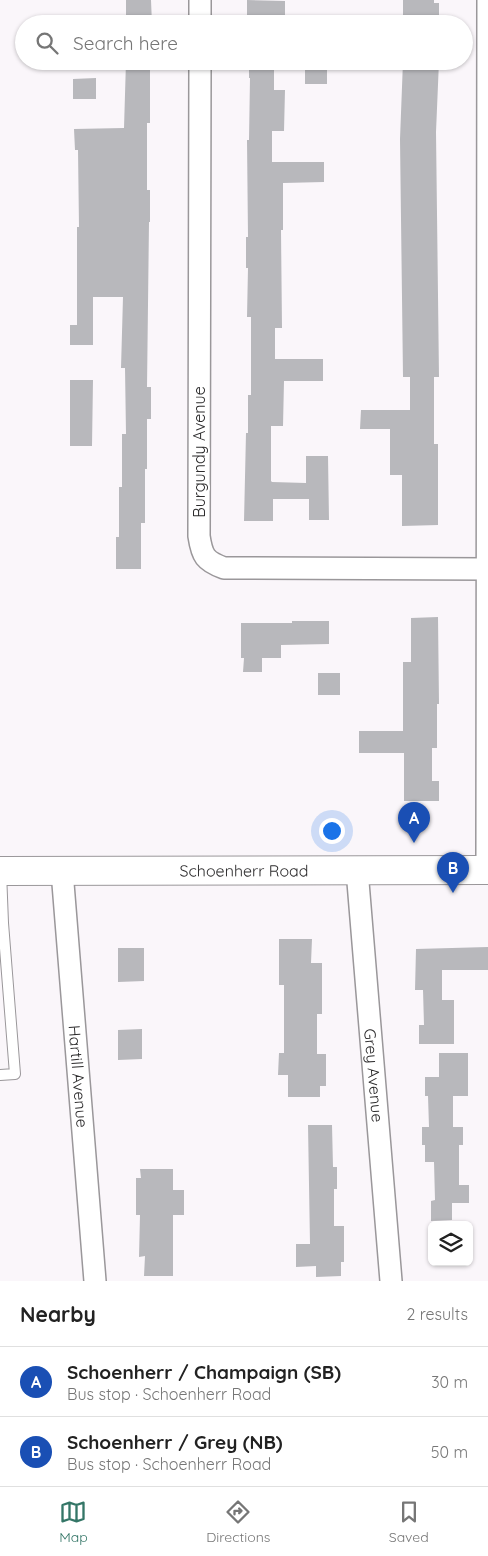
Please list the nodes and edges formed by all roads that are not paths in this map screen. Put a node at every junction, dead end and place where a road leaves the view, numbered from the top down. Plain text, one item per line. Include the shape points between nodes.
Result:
1 (200, 0) edge
2 (488, 0) edge
3 (200, 15) edge
4 (200, 70) edge
5 (488, 230) edge
6 (486, 568) junction
7 (357, 870) junction
8 (488, 870) edge
9 (1, 871) edge
10 (62, 872) junction
11 (0, 1075) edge
12 (95, 1281) edge
13 (391, 1281) edge

1 - 3 street
2 - 5 street
4 - 6 street, Burgundy Avenue via 201,551 209,562 224,568
5 - 6 street
6 - 8 street
7 - 8 main road, Schoenherr Road
7 - 10 main road, Schoenherr Road
7 - 13 street, Grey Avenue
9 - 10 main road, Schoenherr Road
9 - 11 lane via 16,1074
10 - 12 street, Hartill Avenue

